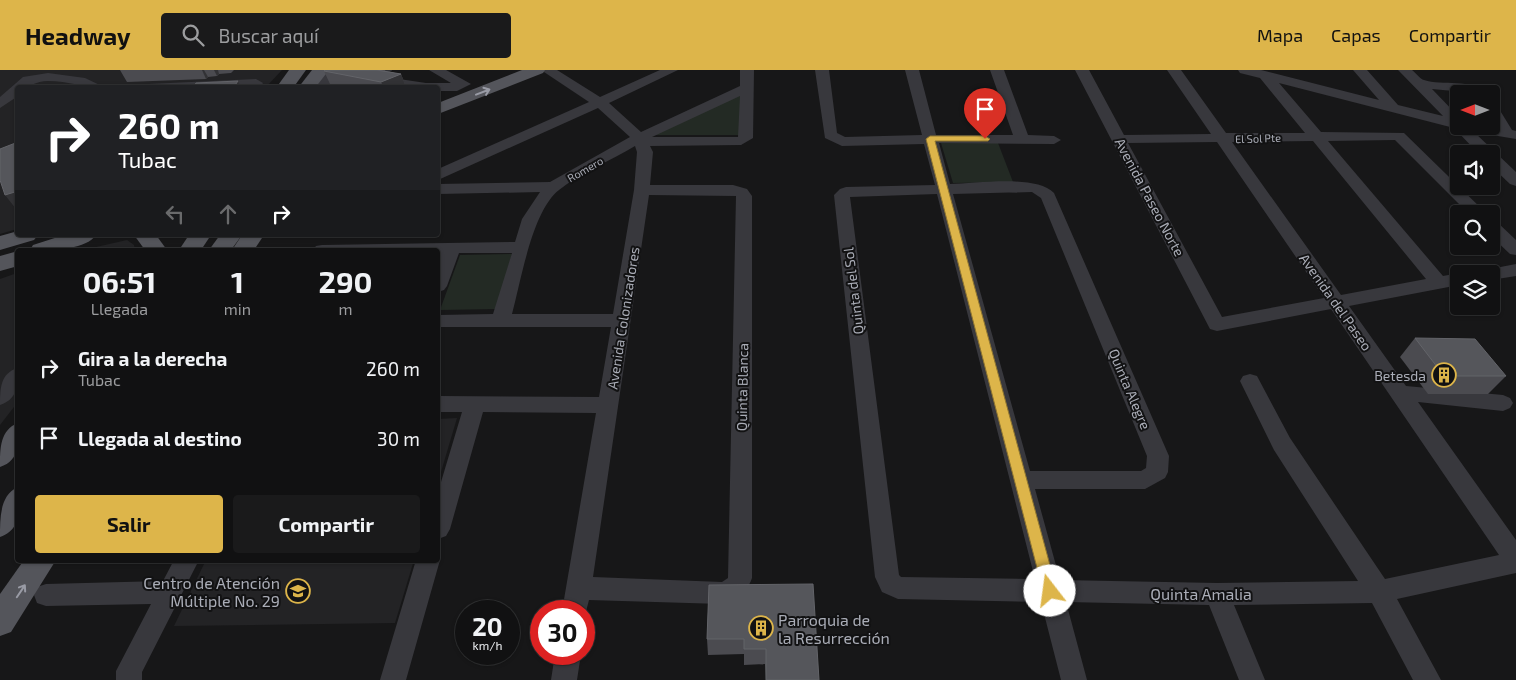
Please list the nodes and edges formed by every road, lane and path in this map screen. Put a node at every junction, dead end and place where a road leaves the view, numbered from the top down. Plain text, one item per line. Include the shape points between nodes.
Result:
1 (298, 70) edge
2 (436, 70) edge
3 (498, 70) edge
4 (537, 70) edge
5 (548, 70) edge
6 (671, 70) edge
7 (747, 70) edge
8 (822, 70) edge
9 (912, 70) edge
10 (997, 70) edge
11 (1082, 70) edge
12 (1174, 70) edge
13 (1245, 70) edge
14 (1360, 70) edge
15 (1405, 70) edge
16 (1265, 75) junction
17 (252, 79) edge
18 (332, 79) edge
19 (1419, 84) junction
20 (23, 85) edge
21 (96, 85) edge
22 (183, 85) edge
23 (286, 85) edge
24 (315, 85) edge
25 (410, 85) edge
26 (460, 85) junction
27 (440, 86) edge
28 (1450, 87) edge
29 (746, 88) junction
30 (15, 91) edge
31 (440, 93) edge
32 (599, 102) junction
33 (0, 104) edge
34 (440, 108) edge
35 (1394, 109) junction
36 (1450, 116) edge
37 (1500, 119) edge
38 (1450, 123) edge
39 (1511, 134) edge
40 (1469, 135) edge
41 (1316, 136) junction
42 (930, 139) junction
43 (1022, 139) junction
44 (1119, 139) junction
45 (1222, 139) junction
46 (641, 140) junction
47 (1054, 140) dead end
48 (1479, 145) edge
49 (1500, 166) edge
50 (440, 174) edge
51 (1516, 181) edge
52 (553, 187) junction
53 (1032, 187) joint
54 (943, 188) junction
55 (440, 189) edge
56 (642, 190) junction
57 (1470, 205) edge
58 (1500, 235) edge
59 (26, 237) edge
60 (79, 237) edge
61 (146, 237) edge
62 (166, 237) edge
63 (199, 237) edge
64 (230, 237) edge
65 (252, 237) edge
66 (521, 247) junction
67 (17, 248) edge
68 (47, 248) edge
69 (155, 248) edge
70 (158, 248) edge
71 (191, 248) edge
72 (221, 248) edge
73 (244, 248) edge
74 (440, 248) edge
75 (452, 248) junction
76 (1516, 250) edge
77 (1516, 270) edge
78 (1500, 273) edge
79 (440, 281) edge
80 (1450, 281) edge
81 (1439, 283) junction
82 (1336, 303) junction
83 (501, 320) junction
84 (622, 320) junction
85 (440, 321) edge
86 (15, 379) edge
87 (1250, 381) dead end
88 (1400, 393) junction
89 (0, 397) edge
90 (1503, 403) dead end
91 (440, 404) edge
92 (475, 404) junction
93 (609, 405) junction
94 (15, 437) edge
95 (0, 456) edge
96 (1021, 480) junction
97 (15, 503) edge
98 (440, 522) edge
99 (0, 525) edge
100 (15, 529) edge
101 (0, 542) edge
102 (1516, 561) edge
103 (39, 563) edge
104 (186, 563) edge
105 (427, 563) edge
106 (887, 577) joint
107 (1050, 591) junction
108 (170, 592) junction
109 (1379, 592) junction
110 (1217, 594) junction
111 (46, 595) dead end
112 (577, 600) edge
113 (0, 622) edge
114 (566, 665) edge
115 (129, 680) edge
116 (393, 680) edge
117 (564, 680) edge
118 (1074, 680) edge
119 (1252, 680) edge
120 (1428, 680) edge

1 - 23 main road
2 - 26 street
3 - 26 main road
34 -> 4 main road
5 - 32 street
6 - 32 street
7 - 29 street
8 - 42 street via 830,136 842,142
9 - 42 street
10 - 43 street
11 - 44 street, Avenida Paseo Norte
12 - 45 street, Avenida del Paseo
13 - 16 street
14 - 35 street
15 - 19 street
16 - 35 street
16 - 41 street
17 - 22 street
18 - 24 main road
18 - 25 street
19 - 28 street
19 - 36 street
20 - 21 street via 34,78 72,79
26 - 27 street
26 - 31 main road
29 - 46 street, Romero
29 - 46 street via 746,138 733,143
30 - 33 street
32 - 46 street
32 - 50 street
35 - 38 street
37 - 39 street
40 - 48 street
41 - 45 street, El Sol Pte
41 - 57 street, El Sol Pte via 1403,138
41 - 81 street
42 - 43 street
42 - 54 street
43 - 47 street
44 - 45 street, El Sol Pte
44 - 82 street, Avenida Paseo Norte via 1217,324
45 - 82 street, Avenida del Paseo
46 - 52 street, Romero
46 - 56 street, Avenida Colonizadores via 645,152
49 - 51 street
52 - 55 street
52 - 66 street, Romero via 539,202
53 - 54 street, Quinta del Sol
53 - 96 street, Quinta Alegre via 1048,196 1158,456 1158,472 1146,480
54 - 96 street
54 - 106 street, Quinta del Sol via 852,191 842,195
56 - 84 street, Avenida Colonizadores
56 - 112 street, Quinta Blanca via 733,190 744,196 740,578 738,586 730,592
58 - 76 street
59 - 67 main road
60 - 68 main road
61 - 69 main road
62 - 70 main road
63 - 71 main road
64 - 72 main road
65 - 73 main road
66 - 75 street
66 - 83 street, Romero
74 - 75 street
75 - 79 street
77 - 78 street
80 - 81 street
81 - 82 street
82 - 88 street, Avenida del Paseo
83 - 84 street
83 - 85 street
84 - 93 street, Avenida Colonizadores
86 - 89 street
87 - 109 street via 1282,444
88 - 90 street
88 - 102 street, Avenida del Paseo
91 - 92 street
92 - 93 street
92 - 98 street
93 - 112 street, Avenida Colonizadores
94 - 95 main road
96 - 107 street
97 - 99 main road
100 - 101 main road
102 - 109 street, Quinta Amalia
113 -> 103 main road
104 - 108 street
105 - 116 street
106 - 107 street, Quinta Amalia via 898,588
107 - 110 street, Quinta Amalia
107 - 118 street
108 - 111 street
108 - 115 street via 129,671
109 - 110 street, Quinta Amalia
109 - 120 street
110 - 119 street
114 - 117 street

